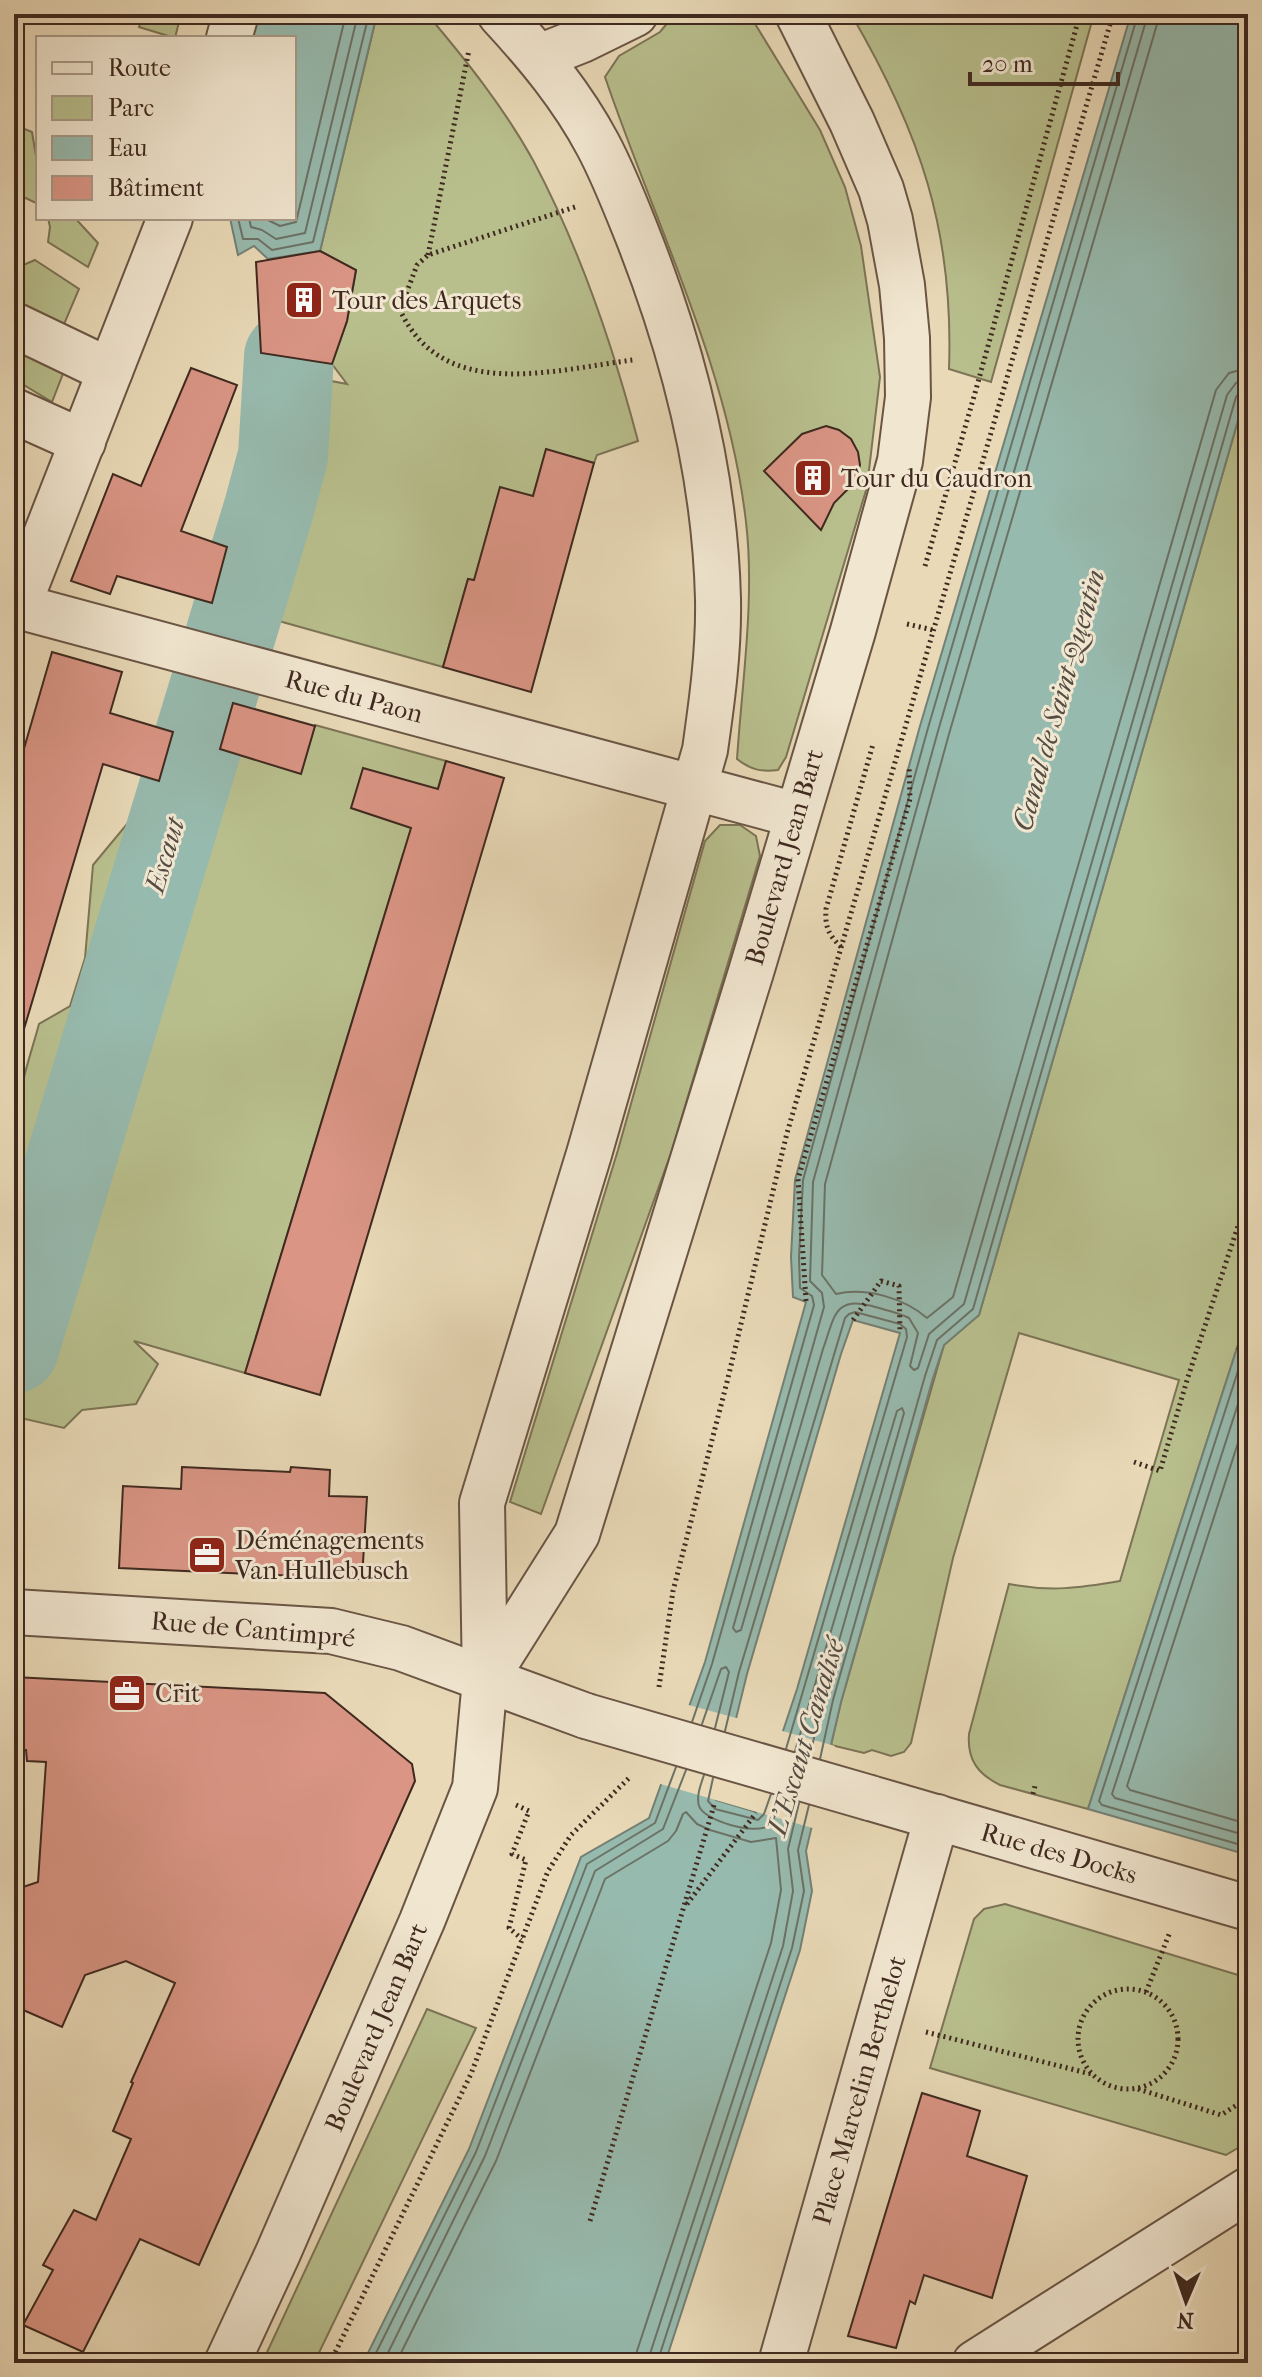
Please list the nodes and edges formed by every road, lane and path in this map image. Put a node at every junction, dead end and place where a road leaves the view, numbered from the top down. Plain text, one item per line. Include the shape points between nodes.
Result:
1 (236, 14) edge
2 (635, 14) edge
3 (798, 14) edge
4 (1080, 14) edge
5 (1113, 14) edge
6 (485, 29) edge
7 (230, 36) edge
8 (539, 57) junction
9 (620, 193) junction
10 (169, 220) edge
11 (428, 255) junction
12 (14, 325) edge
13 (678, 355) junction
14 (110, 371) junction
15 (14, 411) edge
16 (83, 442) junction
17 (920, 581) dead end
18 (16, 605) edge
19 (912, 609) dead end
20 (907, 624) junction
21 (933, 630) junction
22 (903, 639) dead end
23 (877, 729) dead end
24 (909, 766) dead end
25 (695, 787) junction
26 (796, 815) junction
27 (841, 947) junction
28 (1248, 1196) edge
29 (806, 1301) dead end
30 (853, 1320) dead end
31 (900, 1333) dead end
32 (1237, 1347) dead end
33 (1248, 1351) edge
34 (1134, 1462) dead end
35 (14, 1612) edge
36 (485, 1680) junction
37 (657, 1697) dead end
38 (586, 1716) joint
39 (631, 1776) dead end
40 (1035, 1786) dead end
41 (1033, 1794) dead end
42 (716, 1801) dead end
43 (757, 1812) dead end
44 (937, 1817) junction
45 (526, 1860) dead end
46 (1187, 1890) junction
47 (684, 1908) junction
48 (1248, 1908) edge
49 (522, 1939) junction
50 (1146, 1992) junction
51 (879, 2019) junction
52 (1092, 2074) junction
53 (1137, 2089) junction
54 (1248, 2098) edge
55 (1248, 2190) edge
56 (590, 2221) dead end
57 (227, 2363) edge
58 (330, 2363) edge
59 (781, 2363) edge
60 (975, 2363) edge

1 - 7 street
2 - 8 street
3 - 26 street, Boulevard Jean Bart via 852,122 890,220 905,315 908,397 900,461
4 - 17 path
5 - 21 path
6 - 8 street, Boulevard Jean Bart
6 - 11 path
8 - 9 street, Boulevard Jean Bart via 598,145
9 - 11 path
9 - 13 street, Boulevard Jean Bart
10 - 14 street
11 - 13 path via 417,265 400,310 425,349 455,365 515,374
12 - 14 street
13 - 25 street, Boulevard Jean Bart via 706,473 718,602 710,715
14 - 16 street
15 - 16 street
16 - 18 street
18 - 25 street, Rue du Paon
19 - 20 path
20 - 21 path
20 - 22 path
21 - 27 path
23 - 27 path via 826,909 825,926
24 - 29 path via 910,799 798,1179
25 - 26 street, Rue du Paon
25 - 36 street, Boulevard Jean Bart via 482,1503
26 - 36 street, Boulevard Jean Bart via 577,1534
27 - 37 path via 787,1133 673,1591
28 - 34 path via 1160,1471
30 - 31 path via 881,1281 899,1286
32 - 33 path
35 - 36 street, Rue de Cantimpré via 331,1631 401,1648
36 - 38 street, Rue de Cantimpré
36 - 57 street, Boulevard Jean Bart via 475,1788 410,1950
38 - 44 street, Rue des Docks, bridge
39 - 49 path via 571,1835 548,1871
40 - 41 path
42 - 47 path
43 - 47 path
44 - 46 street, Rue des Docks
44 - 51 street, Place Marcelin Berthelot
45 - 49 path via 509,1928
46 - 48 street, Rue des Docks
46 - 50 path
47 - 56 path
49 - 58 path via 471,2074
50 - 52 path via 1113,1991 1086,2011 1078,2044
50 - 53 path via 1171,2013 1179,2044 1165,2073
51 - 52 path
51 - 59 street, Place Marcelin Berthelot
52 - 53 path via 1120,2089
53 - 54 path via 1221,2115
55 - 60 street

